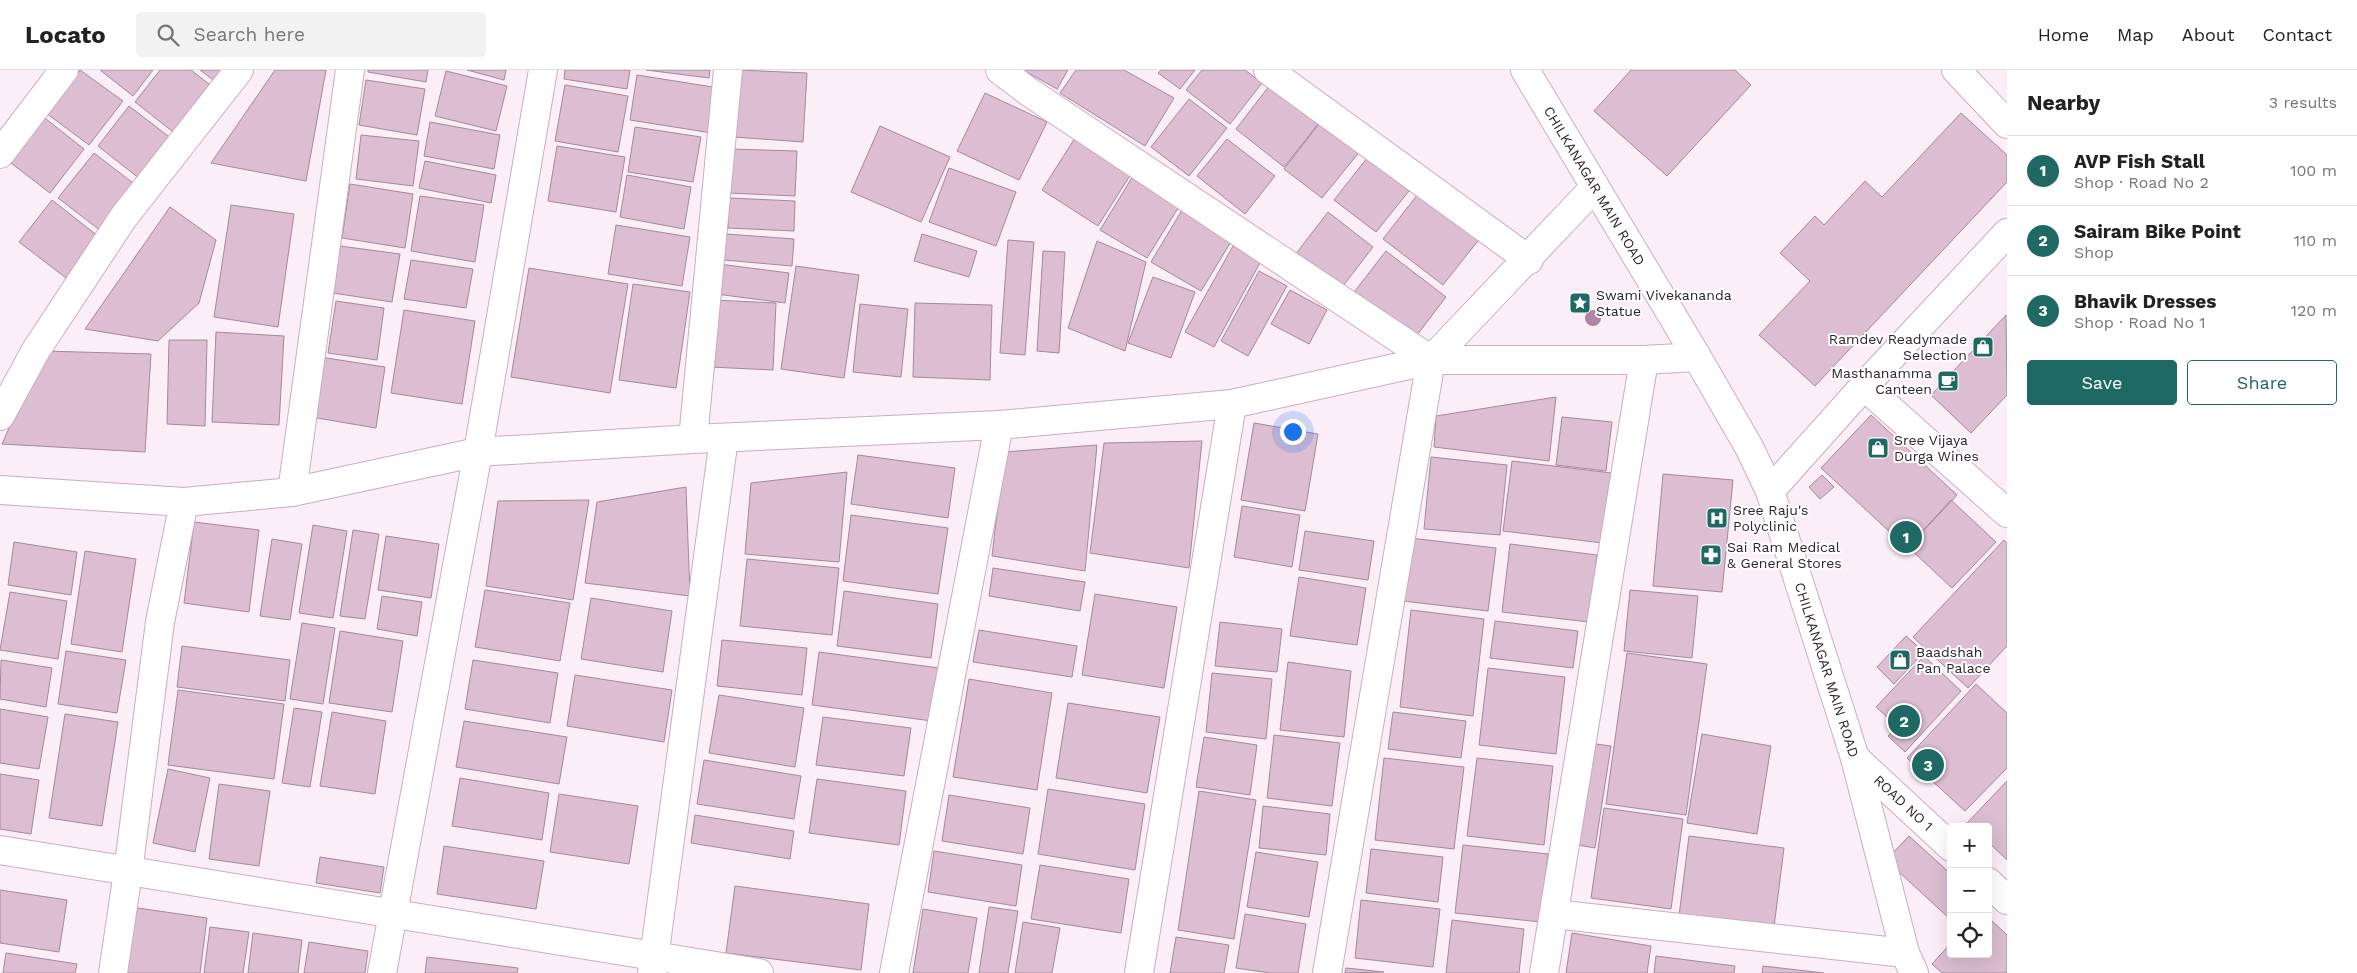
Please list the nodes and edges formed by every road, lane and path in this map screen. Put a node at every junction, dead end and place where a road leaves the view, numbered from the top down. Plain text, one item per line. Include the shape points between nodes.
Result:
1 (64, 70) edge
2 (239, 70) edge
3 (350, 70) edge
4 (544, 70) edge
5 (728, 70) edge
6 (1000, 70) edge
7 (1268, 70) edge
8 (1525, 70) edge
9 (1956, 70) edge
10 (2007, 124) edge
11 (0, 154) edge
12 (1595, 188) junction
13 (2007, 233) edge
14 (1529, 260) junction
15 (1697, 357) junction
16 (1431, 360) junction
17 (1644, 360) junction
18 (1864, 386) junction
19 (1232, 404) junction
20 (0, 416) edge
21 (999, 425) junction
22 (724, 438) junction
23 (693, 439) junction
24 (478, 452) junction
25 (0, 490) edge
26 (1770, 491) junction
27 (292, 492) junction
28 (184, 502) junction
29 (2007, 512) edge
30 (1855, 758) junction
31 (1947, 843) edge
32 (0, 850) edge
33 (128, 872) junction
34 (1992, 886) edge
35 (2007, 900) edge
36 (392, 914) junction
37 (1554, 914) junction
38 (1910, 963) edge
39 (653, 964) edge
40 (113, 973) edge
41 (382, 973) edge
42 (759, 973) edge
43 (894, 973) edge
44 (1139, 973) edge
45 (1327, 973) edge
46 (1544, 973) edge

1 - 11 street
2 - 20 street via 123,218 36,350
3 - 27 street
4 - 24 street
5 - 23 street
6 - 16 street
7 - 14 street
8 - 12 street, CHILKANAGAR MAIN ROAD
9 - 10 street
12 - 14 street
12 - 15 street, CHILKANAGAR MAIN ROAD
13 - 18 street
14 - 16 street
15 - 17 street
15 - 26 street, CHILKANAGAR MAIN ROAD via 1749,447
16 - 17 street
16 - 19 street
16 - 45 street
17 - 37 street
18 - 26 street
18 - 29 street
19 - 21 street
19 - 44 street
21 - 22 street
21 - 43 street
22 - 23 street
22 - 39 street
23 - 24 street
24 - 27 street
24 - 36 street
25 - 28 street
26 - 30 street, CHILKANAGAR MAIN ROAD
27 - 28 street
28 - 33 street via 160,622
30 - 31 street, ROAD NO 1
30 - 38 street, CHILKANAGAR MAIN ROAD
32 - 33 street
33 - 36 street
33 - 40 street
34 - 35 street
36 - 39 street
36 - 41 street
37 - 38 street
37 - 46 street
39 - 42 street

